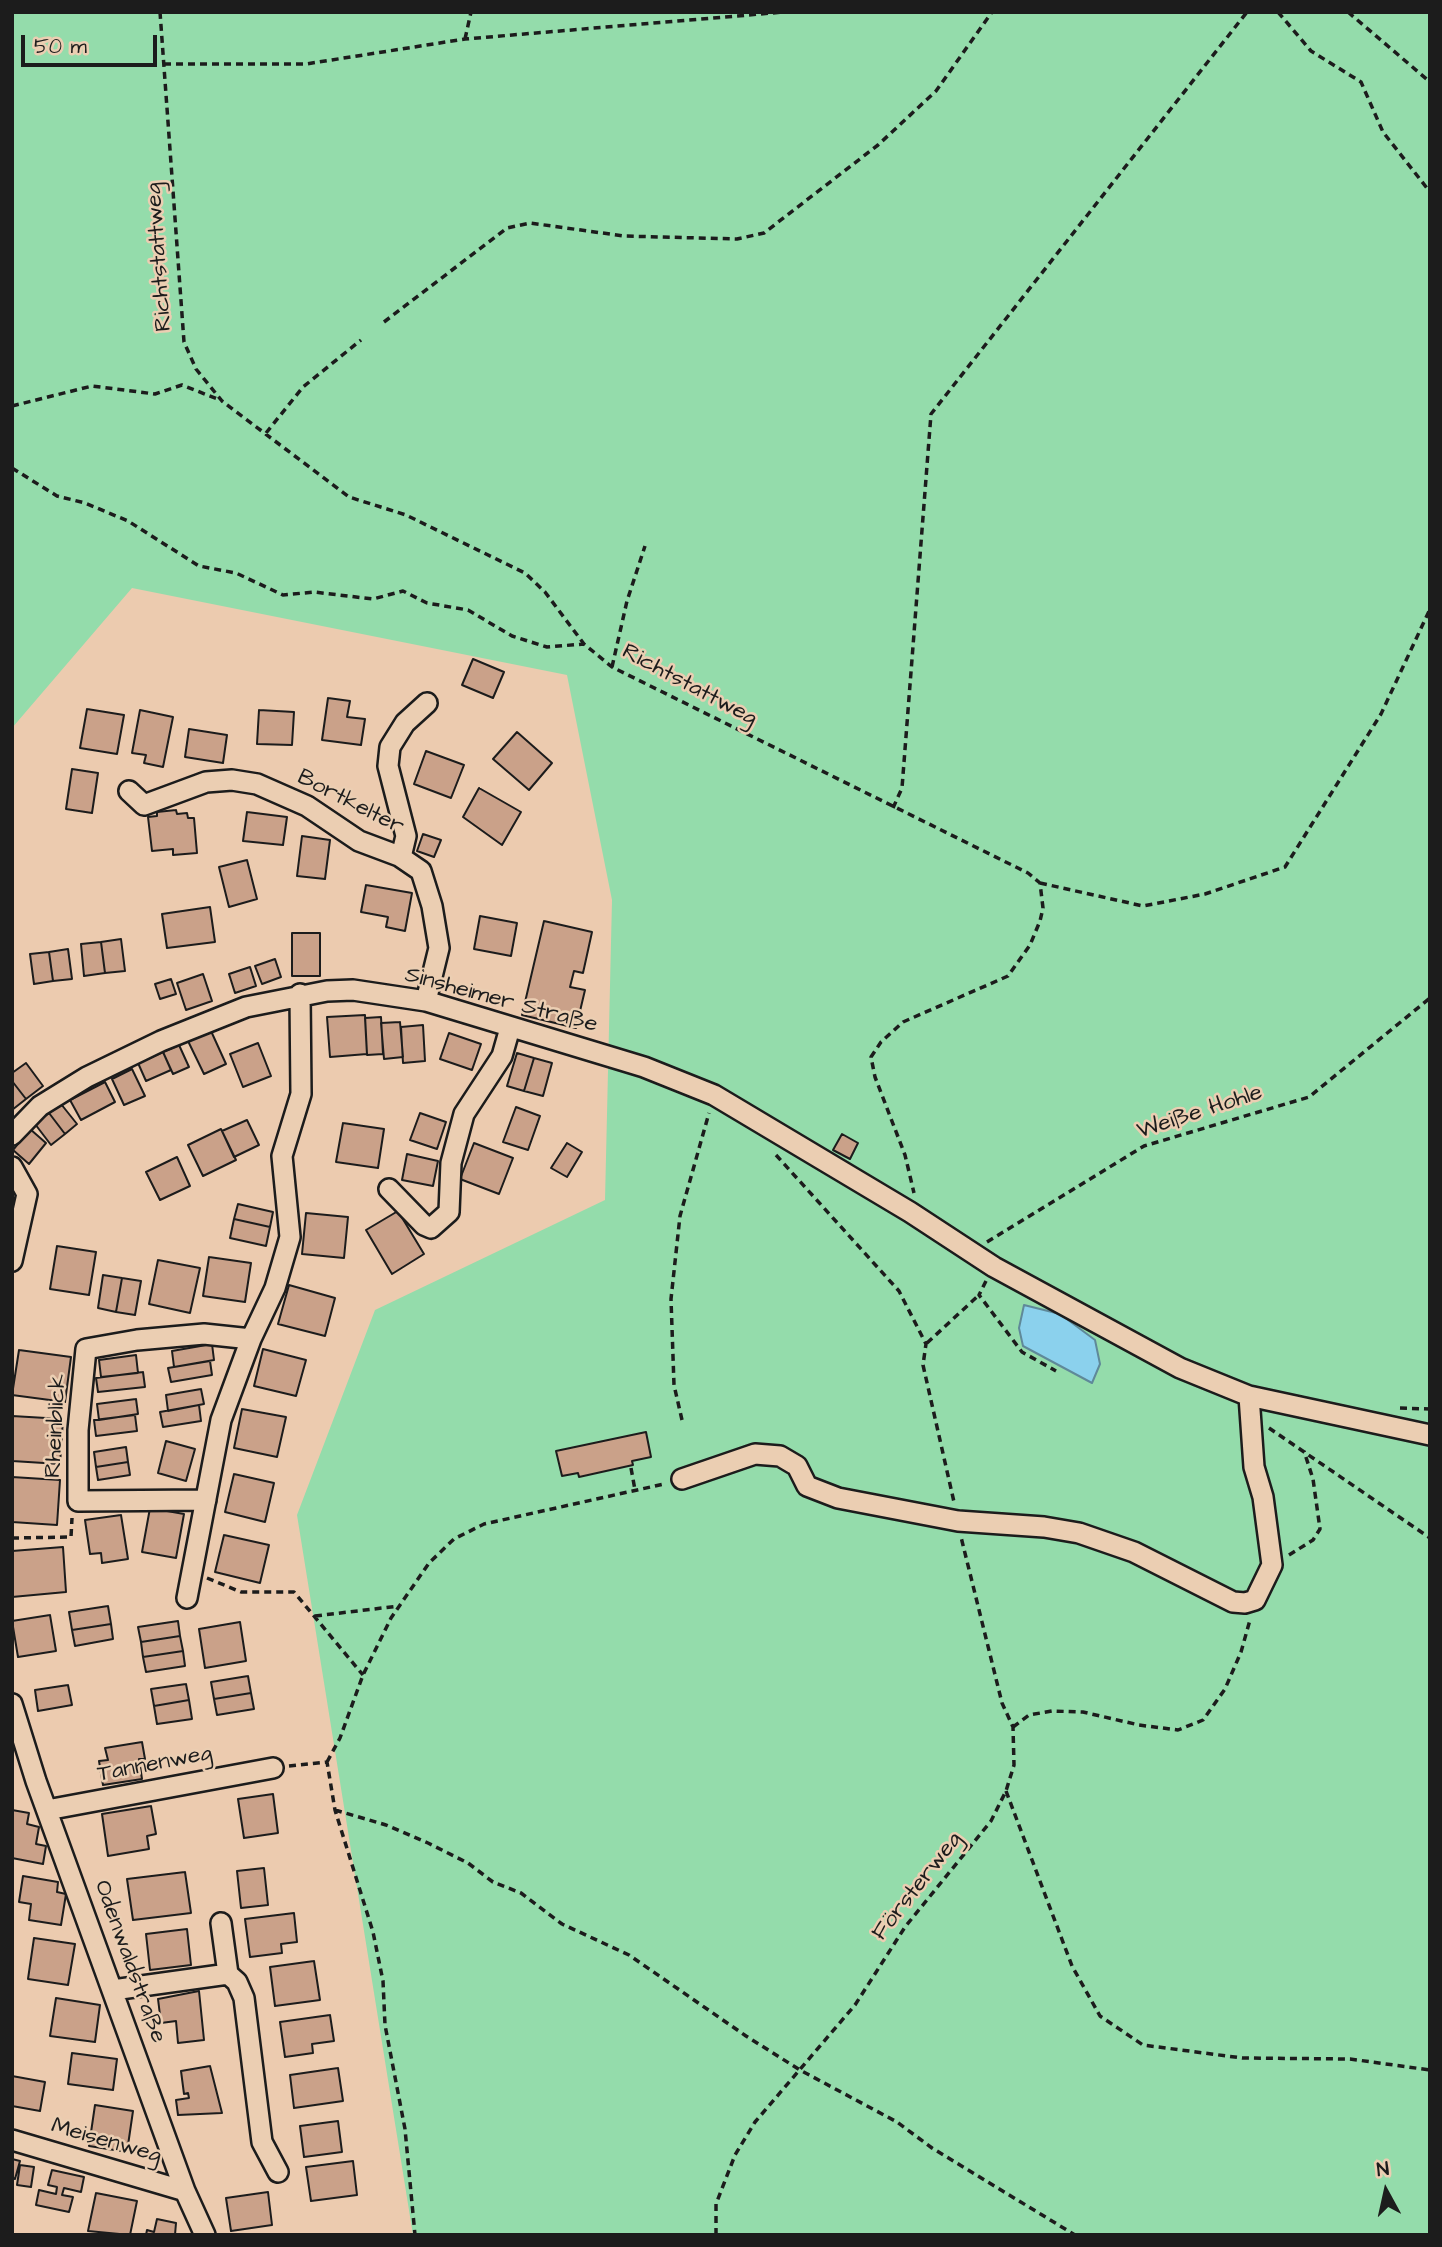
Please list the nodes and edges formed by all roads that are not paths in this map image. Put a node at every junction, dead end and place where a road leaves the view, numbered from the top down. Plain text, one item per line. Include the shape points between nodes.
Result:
1 (427, 703) dead end
2 (129, 791) dead end
3 (401, 857) junction
4 (300, 995) junction
5 (426, 1001) junction
6 (510, 1028) junction
7 (12, 1135) edge
8 (12, 1167) edge
9 (389, 1189) dead end
10 (12, 1261) edge
11 (251, 1339) junction
12 (1249, 1396) junction
13 (1430, 1435) edge
14 (682, 1479) road end
15 (206, 1500) junction
16 (187, 1598) dead end
17 (12, 1704) edge
18 (273, 1768) road end
19 (47, 1810) junction
20 (221, 1923) dead end
21 (228, 1974) junction
22 (113, 1990) junction
23 (12, 2140) edge
24 (278, 2172) dead end
25 (186, 2191) junction
26 (205, 2235) edge

1 - 3 street via 405,723 390,747 388,766 407,836
2 - 3 street, Bortkelter via 144,805 206,782 257,784 307,806 359,841
3 - 5 street, Bortkelter via 421,871 432,906 439,948
4 - 5 street, Sinsheimer Straße via 353,990
4 - 7 street, Sinsheimer Straße via 246,1007 161,1041 40,1106
4 - 11 street via 301,1094 282,1156 290,1237 275,1288
5 - 6 street, Sinsheimer Straße
6 - 9 street via 502,1056 464,1114 451,1163 449,1212 430,1228
6 - 12 street, Sinsheimer Straße via 645,1067 714,1095 994,1267 1138,1347
8 - 10 street via 27,1194
11 - 15 street via 220,1420
11 - 15 street, Rheinblick via 204,1334 86,1349 78,1430 78,1501
12 - 13 street, Sinsheimer Straße
12 - 14 street via 1254,1466 1272,1565 1255,1600 1245,1603 1233,1602 1133,1552 1079,1533 958,1521 838,1498 807,1486 797,1466 780,1456 755,1454
15 - 16 street
17 - 19 street, Odenwaldstraße
18 - 19 street, Tannenweg
19 - 22 street, Odenwaldstraße
20 - 21 street
21 - 22 street
21 - 24 street via 244,1998 262,2142
22 - 25 street, Odenwaldstraße
23 - 25 street, Meisenweg
25 - 26 street, Odenwaldstraße

